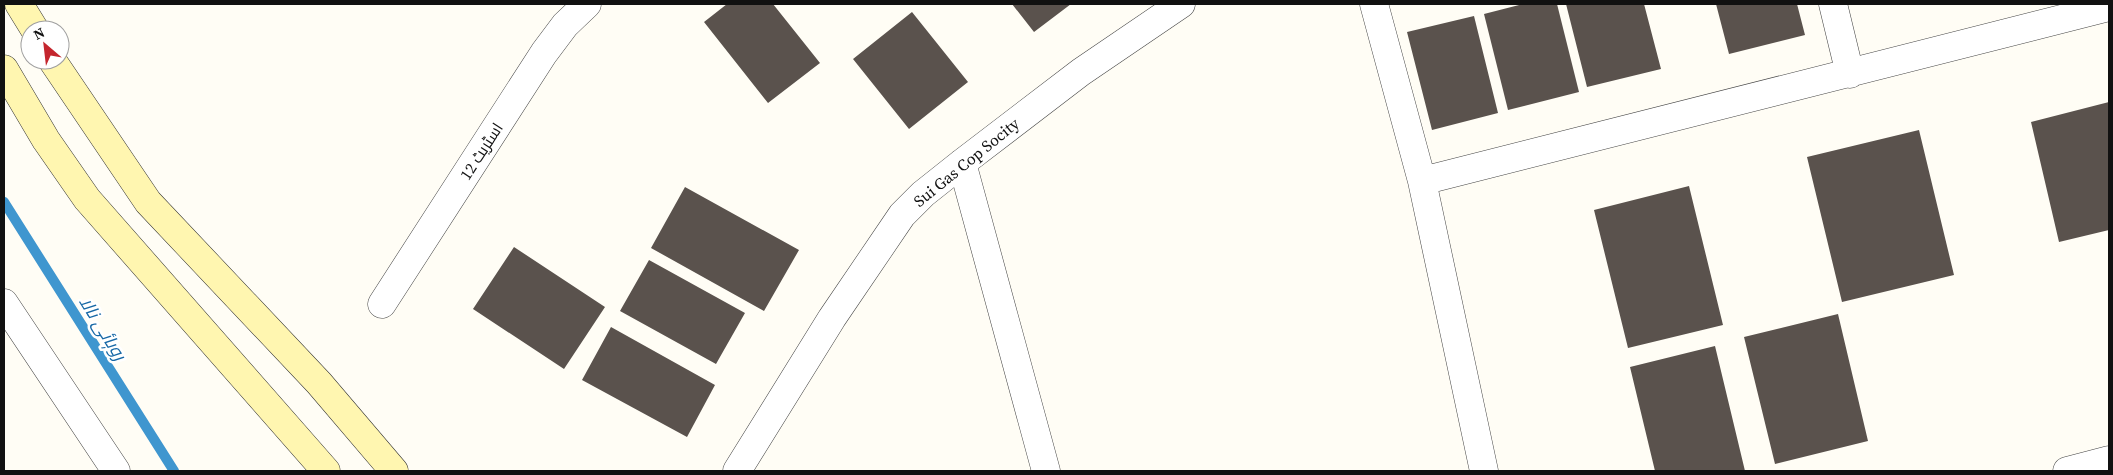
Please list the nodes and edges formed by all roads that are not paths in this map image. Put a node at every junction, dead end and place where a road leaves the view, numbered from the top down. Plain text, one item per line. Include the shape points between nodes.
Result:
1 (19, 4) edge
2 (587, 4) edge
3 (1182, 4) edge
4 (1374, 4) edge
5 (1832, 4) edge
6 (2109, 7) edge
7 (29, 20) edge
8 (4, 69) edge
9 (59, 70) edge
10 (1850, 74) junction
11 (962, 163) junction
12 (1422, 181) junction
13 (4, 303) edge
14 (382, 304) dead end
15 (2109, 460) edge
16 (116, 471) edge
17 (326, 471) edge
18 (394, 471) edge
19 (737, 471) edge
20 (1046, 471) edge
21 (1484, 471) edge
22 (2067, 471) edge

1 - 7 main road
2 - 14 street, اسٹریٹ 12 via 565,25 544,53
3 - 11 street, Sui Gas Cop Socity via 1081,72
4 - 12 street
5 - 10 street
6 - 10 street
8 - 17 main road via 46,140 87,199
9 - 18 main road via 148,202 318,382
10 - 12 street
11 - 19 street, Sui Gas Cop Socity via 902,215 832,318
11 - 20 street
12 - 21 street
13 - 16 street
15 - 22 street

